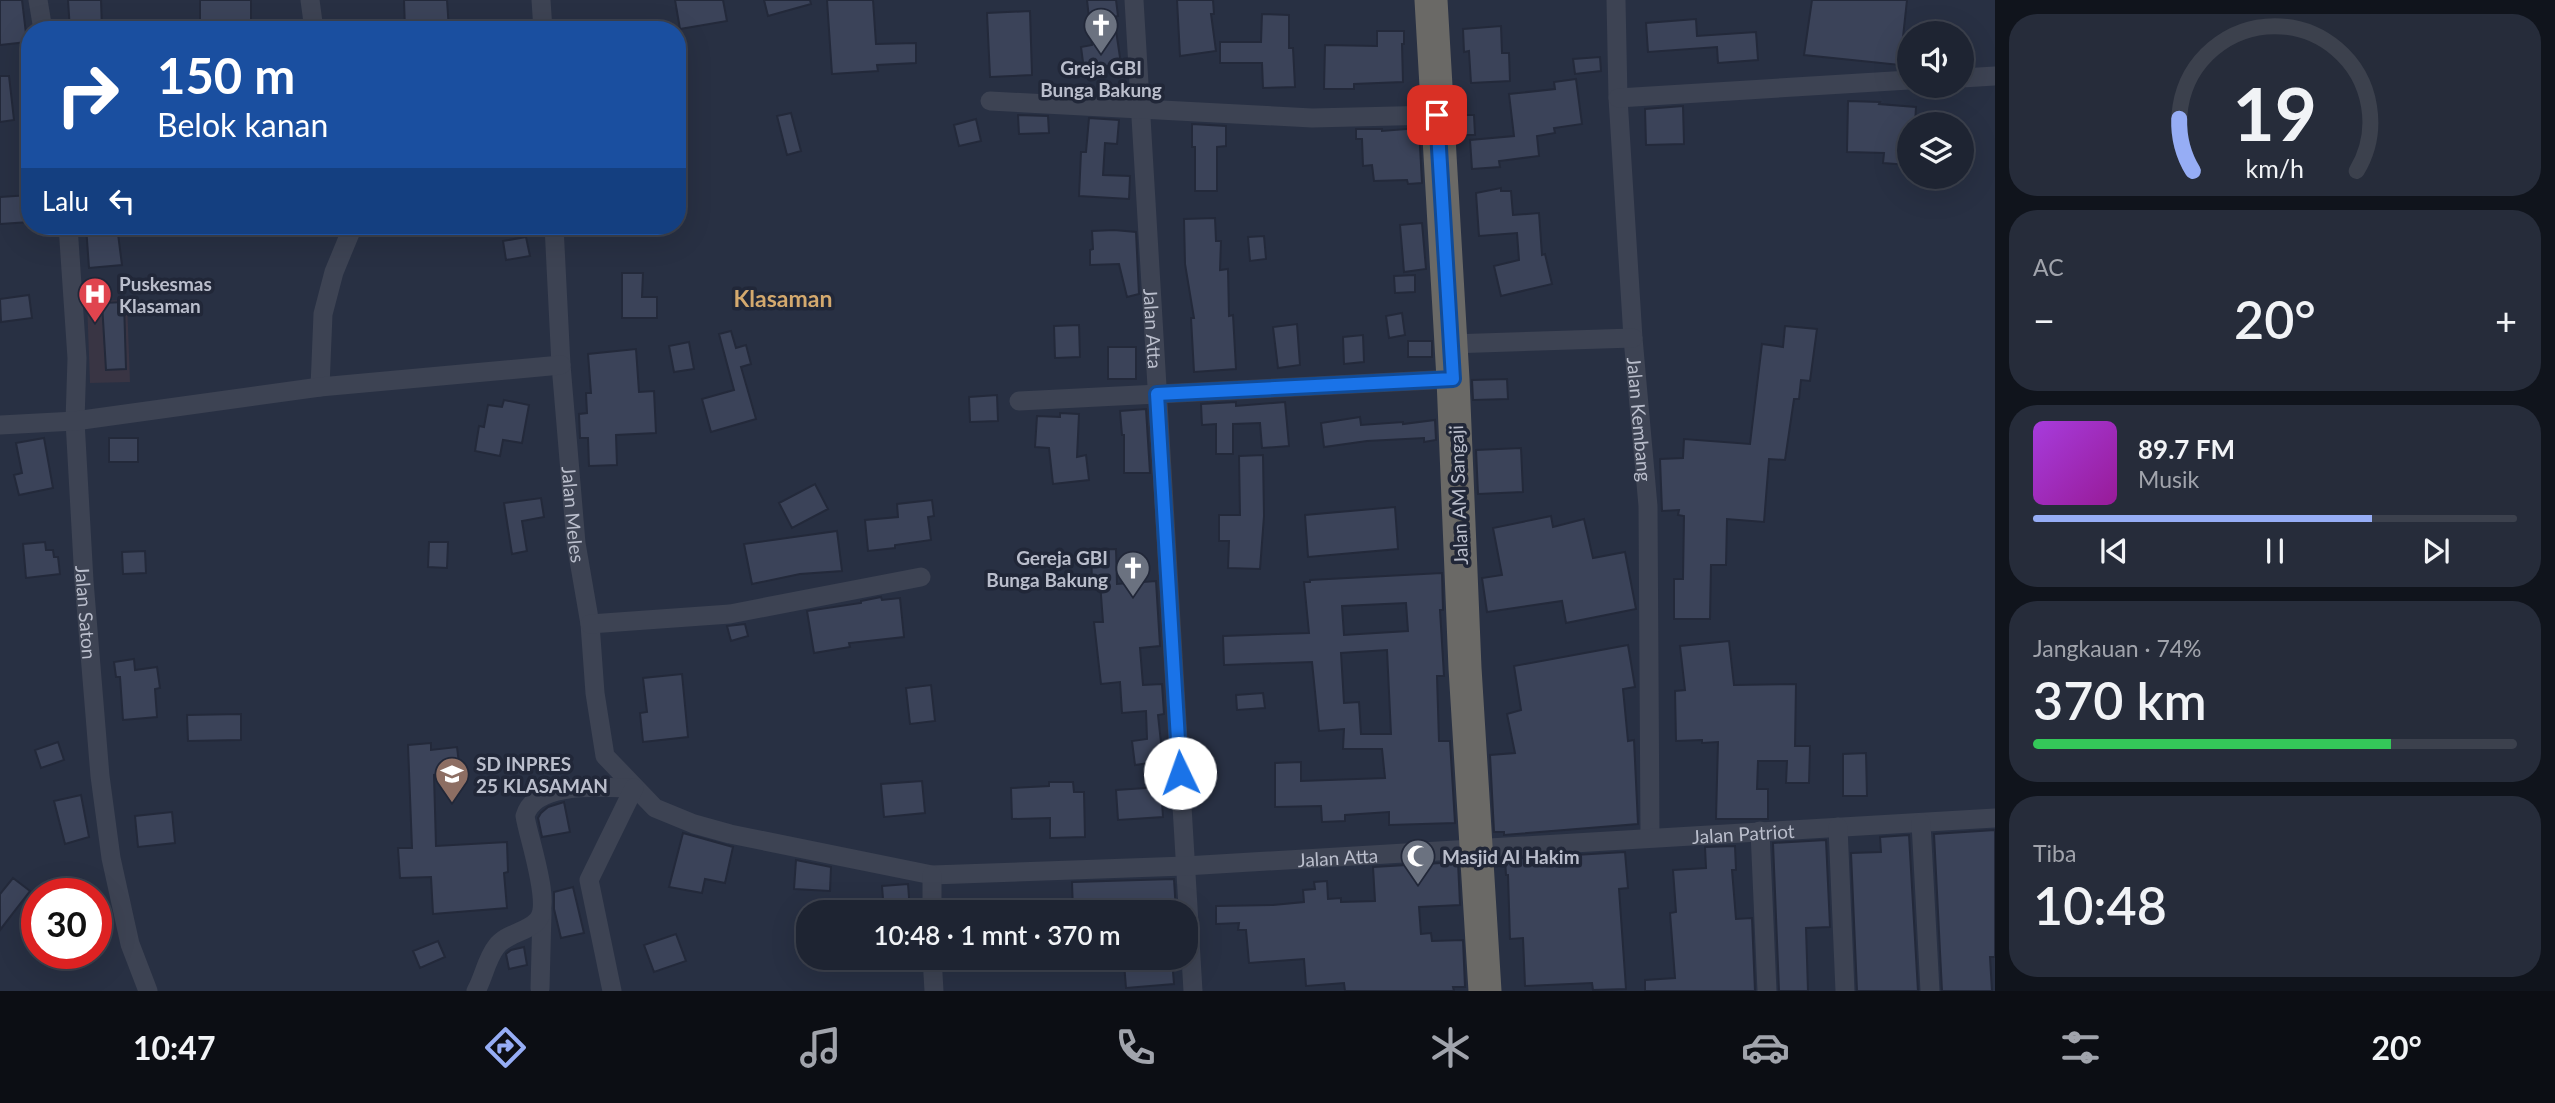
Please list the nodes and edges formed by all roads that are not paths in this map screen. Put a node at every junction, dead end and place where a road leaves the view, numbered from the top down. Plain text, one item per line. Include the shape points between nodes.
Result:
1 (38, 0) edge
2 (310, 0) edge
3 (541, 0) edge
4 (1134, 0) edge
5 (1431, 0) edge
6 (1616, 0) edge
7 (42, 21) edge
8 (312, 21) edge
9 (542, 21) edge
10 (1995, 76) edge
11 (1974, 77) edge
12 (1897, 81) edge
13 (1618, 98) junction
14 (990, 102) dead end
15 (1140, 108) junction
16 (1437, 115) junction
17 (69, 235) edge
18 (349, 235) edge
19 (554, 235) edge
20 (1633, 338) junction
21 (1450, 344) junction
22 (561, 365) junction
23 (1453, 379) junction
24 (320, 387) junction
25 (1157, 394) junction
26 (1019, 401) dead end
27 (75, 421) junction
28 (0, 425) edge
29 (921, 577) dead end
30 (590, 624) junction
31 (634, 788) junction
32 (1995, 818) edge
33 (1921, 823) junction
34 (1838, 827) junction
35 (1760, 831) junction
36 (1650, 837) junction
37 (1485, 848) junction
38 (1185, 866) junction
39 (932, 875) junction
40 (932, 900) edge
41 (542, 912) junction
42 (933, 970) edge
43 (540, 988) dead end
44 (148, 991) edge
45 (476, 991) edge
46 (612, 991) edge
47 (934, 991) edge
48 (1192, 991) edge
49 (1485, 991) edge
50 (1767, 991) edge
51 (1845, 991) edge
52 (1930, 991) edge

1 - 7 street
2 - 8 street
3 - 9 street
4 - 15 street, Jalan Atta
5 - 16 highway, Jalan AM Sangaji
6 - 13 street, Jalan Kembang
10 - 11 street
12 - 13 street
13 - 20 street, Jalan Kembang
14 - 15 street
15 - 16 street via 1312,118
15 - 25 street, Jalan Atta
16 - 21 highway, Jalan AM Sangaji
17 - 27 street, Jalan Saton via 77,358
18 - 24 street via 323,314
19 - 22 street, Jalan Meles
20 - 21 street
20 - 36 street, Jalan Kembang via 1648,518
21 - 23 highway, Jalan AM Sangaji
22 - 24 street
22 - 30 street, Jalan Meles via 576,543
23 - 25 street
23 - 37 highway, Jalan AM Sangaji via 1465,668
24 - 27 street
25 - 26 street
25 - 38 street, Jalan Atta
27 - 28 street
27 - 44 street, Jalan Saton via 106,821 130,944
29 - 30 street via 730,614
30 - 31 street, Jalan Meles via 605,756
31 - 39 street, Jalan Meles via 655,808 694,824
31 - 41 street via 577,788 550,793 530,805 525,816
31 - 46 street via 589,880
32 - 33 street, Jalan Patriot
33 - 34 street, Jalan Patriot
33 - 52 street
34 - 35 street, Jalan Patriot
34 - 51 street
35 - 36 street, Jalan Patriot
35 - 50 street
36 - 37 street, Jalan Patriot
37 - 38 street, Jalan Atta
37 - 49 highway, Jalan AM Sangaji
38 - 39 street, Jalan Atta
38 - 48 street, Jalan Atta
39 - 40 street
41 - 43 street
41 - 45 street via 538,921 496,946
42 - 47 street

